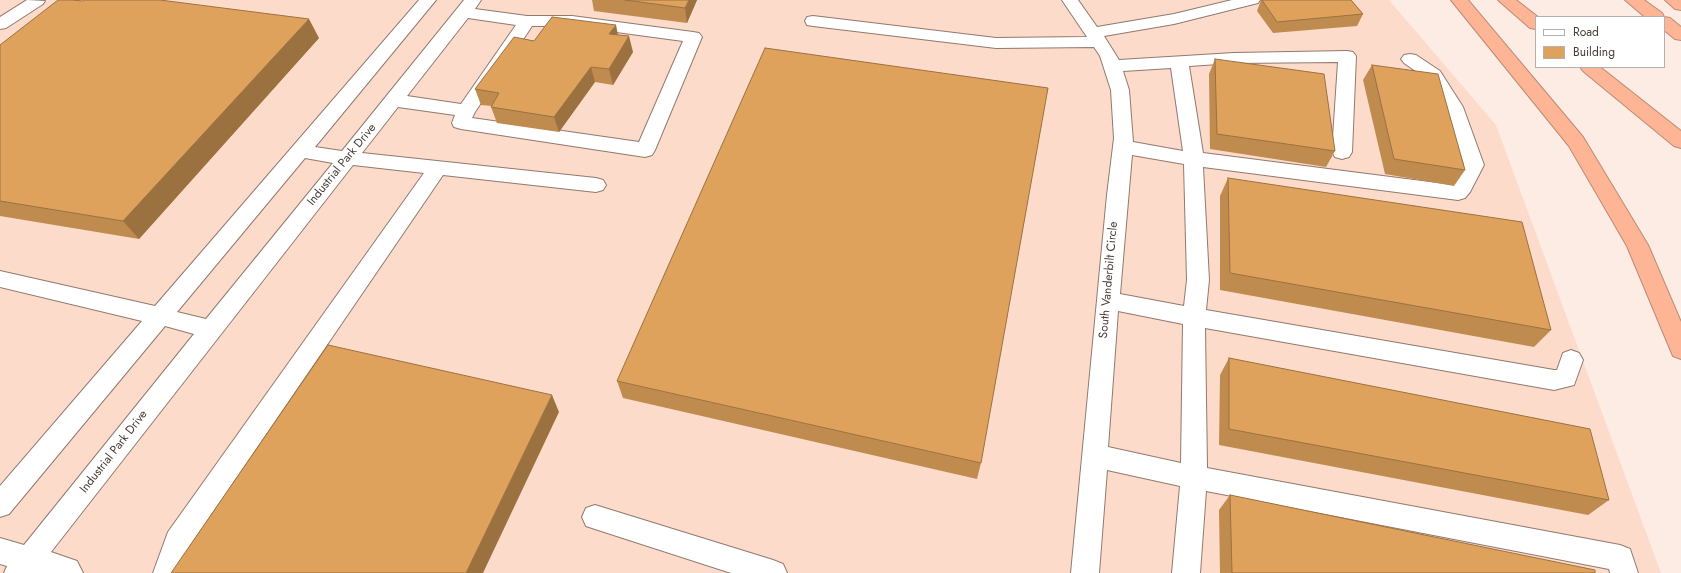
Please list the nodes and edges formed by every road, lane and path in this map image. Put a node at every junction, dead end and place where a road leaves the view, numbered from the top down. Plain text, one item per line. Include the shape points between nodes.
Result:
1 (35, 0) edge
2 (428, 0) edge
3 (1070, 0) edge
4 (1252, 0) edge
5 (1459, 0) edge
6 (1506, 0) edge
7 (1633, 0) edge
8 (1673, 0) edge
9 (1681, 5) edge
10 (468, 6) edge
11 (1655, 16) edge
12 (527, 21) junction
13 (813, 22) dead end
14 (1535, 23) edge
15 (1665, 23) edge
16 (0, 24) edge
17 (1681, 35) edge
18 (1096, 38) junction
19 (1410, 59) dead end
20 (1179, 62) junction
21 (1112, 66) junction
22 (1590, 68) edge
23 (394, 100) junction
24 (466, 111) junction
25 (1681, 141) edge
26 (1122, 147) junction
27 (300, 151) junction
28 (1342, 152) dead end
29 (347, 158) junction
30 (1194, 159) junction
31 (438, 168) junction
32 (596, 185) dead end
33 (0, 279) edge
34 (1108, 300) junction
35 (160, 316) junction
36 (1194, 317) junction
37 (211, 330) junction
38 (1681, 349) edge
39 (1571, 360) dead end
40 (1095, 456) junction
41 (1194, 477) junction
42 (0, 505) edge
43 (595, 517) dead end
44 (0, 551) edge
45 (23, 566) edge
46 (69, 573) edge
47 (167, 573) edge
48 (773, 573) edge
49 (1085, 573) edge
50 (1186, 573) edge
51 (1624, 573) edge

1 - 16 street via 37,1
2 - 27 street
3 - 18 street, South Vanderbilt Circle
4 - 18 street
5 - 38 highway via 1576,142 1637,245
6 - 14 highway
7 - 11 highway
8 - 9 highway
10 - 12 street
10 - 23 street, Industrial Park Drive
12 - 24 street
12 - 24 street via 572,21 694,37 645,150 461,123
13 - 18 street via 996,43
15 - 17 highway
18 - 21 street, South Vanderbilt Circle via 1109,56
19 - 30 street via 1434,75 1454,107 1474,165 1458,193
20 - 21 street
20 - 28 street via 1234,58 1347,56
20 - 30 street
21 - 26 street, South Vanderbilt Circle via 1120,90 1124,138
22 - 25 highway
23 - 24 street
23 - 29 street, Industrial Park Drive
26 - 30 street
26 - 34 street, South Vanderbilt Circle
27 - 29 street
27 - 35 street
29 - 31 street
29 - 37 street, Industrial Park Drive
30 - 36 street via 1198,280
31 - 32 street
31 - 47 street via 178,542
33 - 35 street
34 - 36 street
34 - 40 street, South Vanderbilt Circle
35 - 37 street
35 - 42 street
36 - 39 street via 1554,380 1566,378
36 - 41 street
37 - 45 street, Industrial Park Drive
40 - 41 street
40 - 49 street, South Vanderbilt Circle
41 - 50 street
41 - 51 street via 1620,558
43 - 48 street
44 - 45 street
45 - 46 street via 67,570

